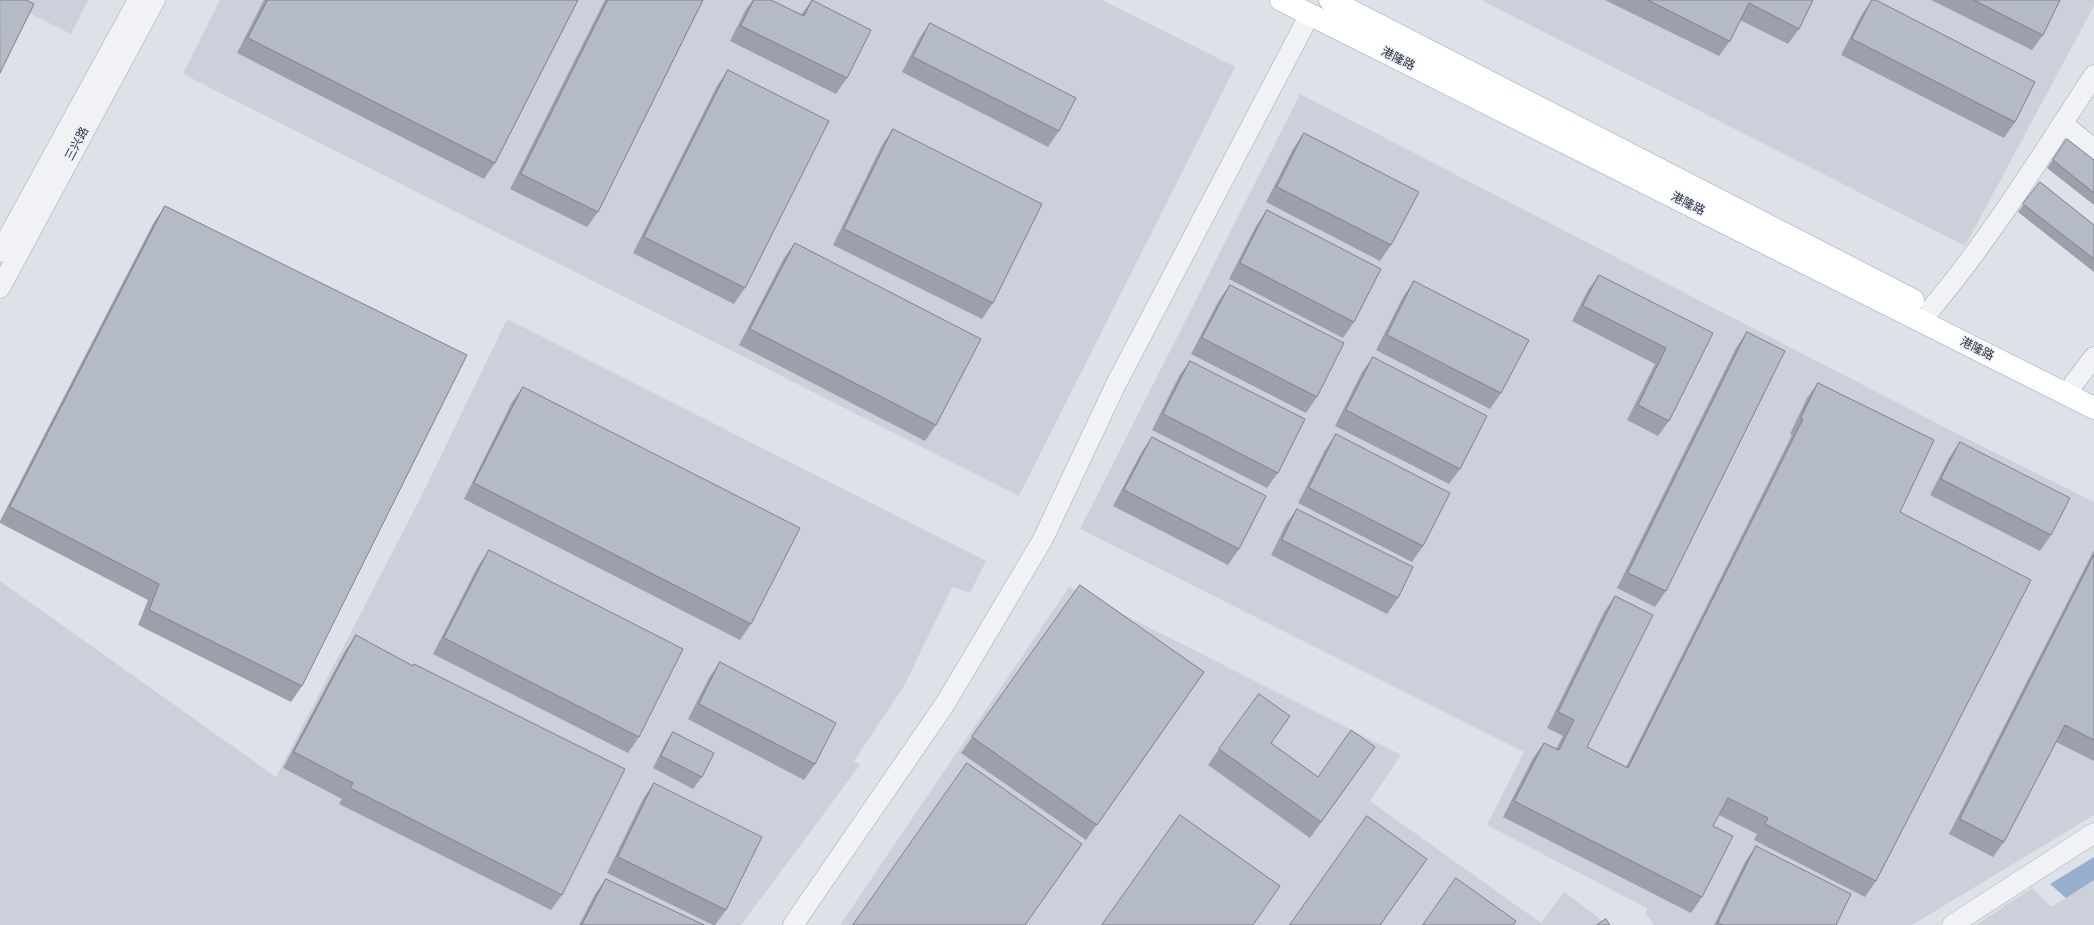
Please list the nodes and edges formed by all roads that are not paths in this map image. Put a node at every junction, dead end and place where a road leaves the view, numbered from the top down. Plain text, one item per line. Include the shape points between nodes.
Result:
1 (138, 0) edge
2 (155, 0) edge
3 (1281, 0) edge
4 (1330, 0) edge
5 (1310, 14) junction
6 (2094, 75) edge
7 (2062, 124) junction
8 (2094, 149) edge
9 (0, 252) edge
10 (2, 280) edge
11 (1931, 310) junction
12 (2094, 357) edge
13 (2074, 383) junction
14 (2094, 393) edge
15 (2094, 408) edge
16 (2094, 833) edge
17 (793, 925) edge
18 (1952, 925) edge

1 - 9 street, 三兴路
2 - 10 street, 三兴路
3 - 5 main road, 港隆路
4 - 11 main road, 港隆路
5 - 15 main road, 港隆路
5 - 17 street via 1116,384 1043,539 945,704
6 - 7 street
7 - 8 street
7 - 11 street via 1965,269
11 - 13 main road, 港隆路
12 - 13 street
13 - 14 main road, 港隆路
16 - 18 street

